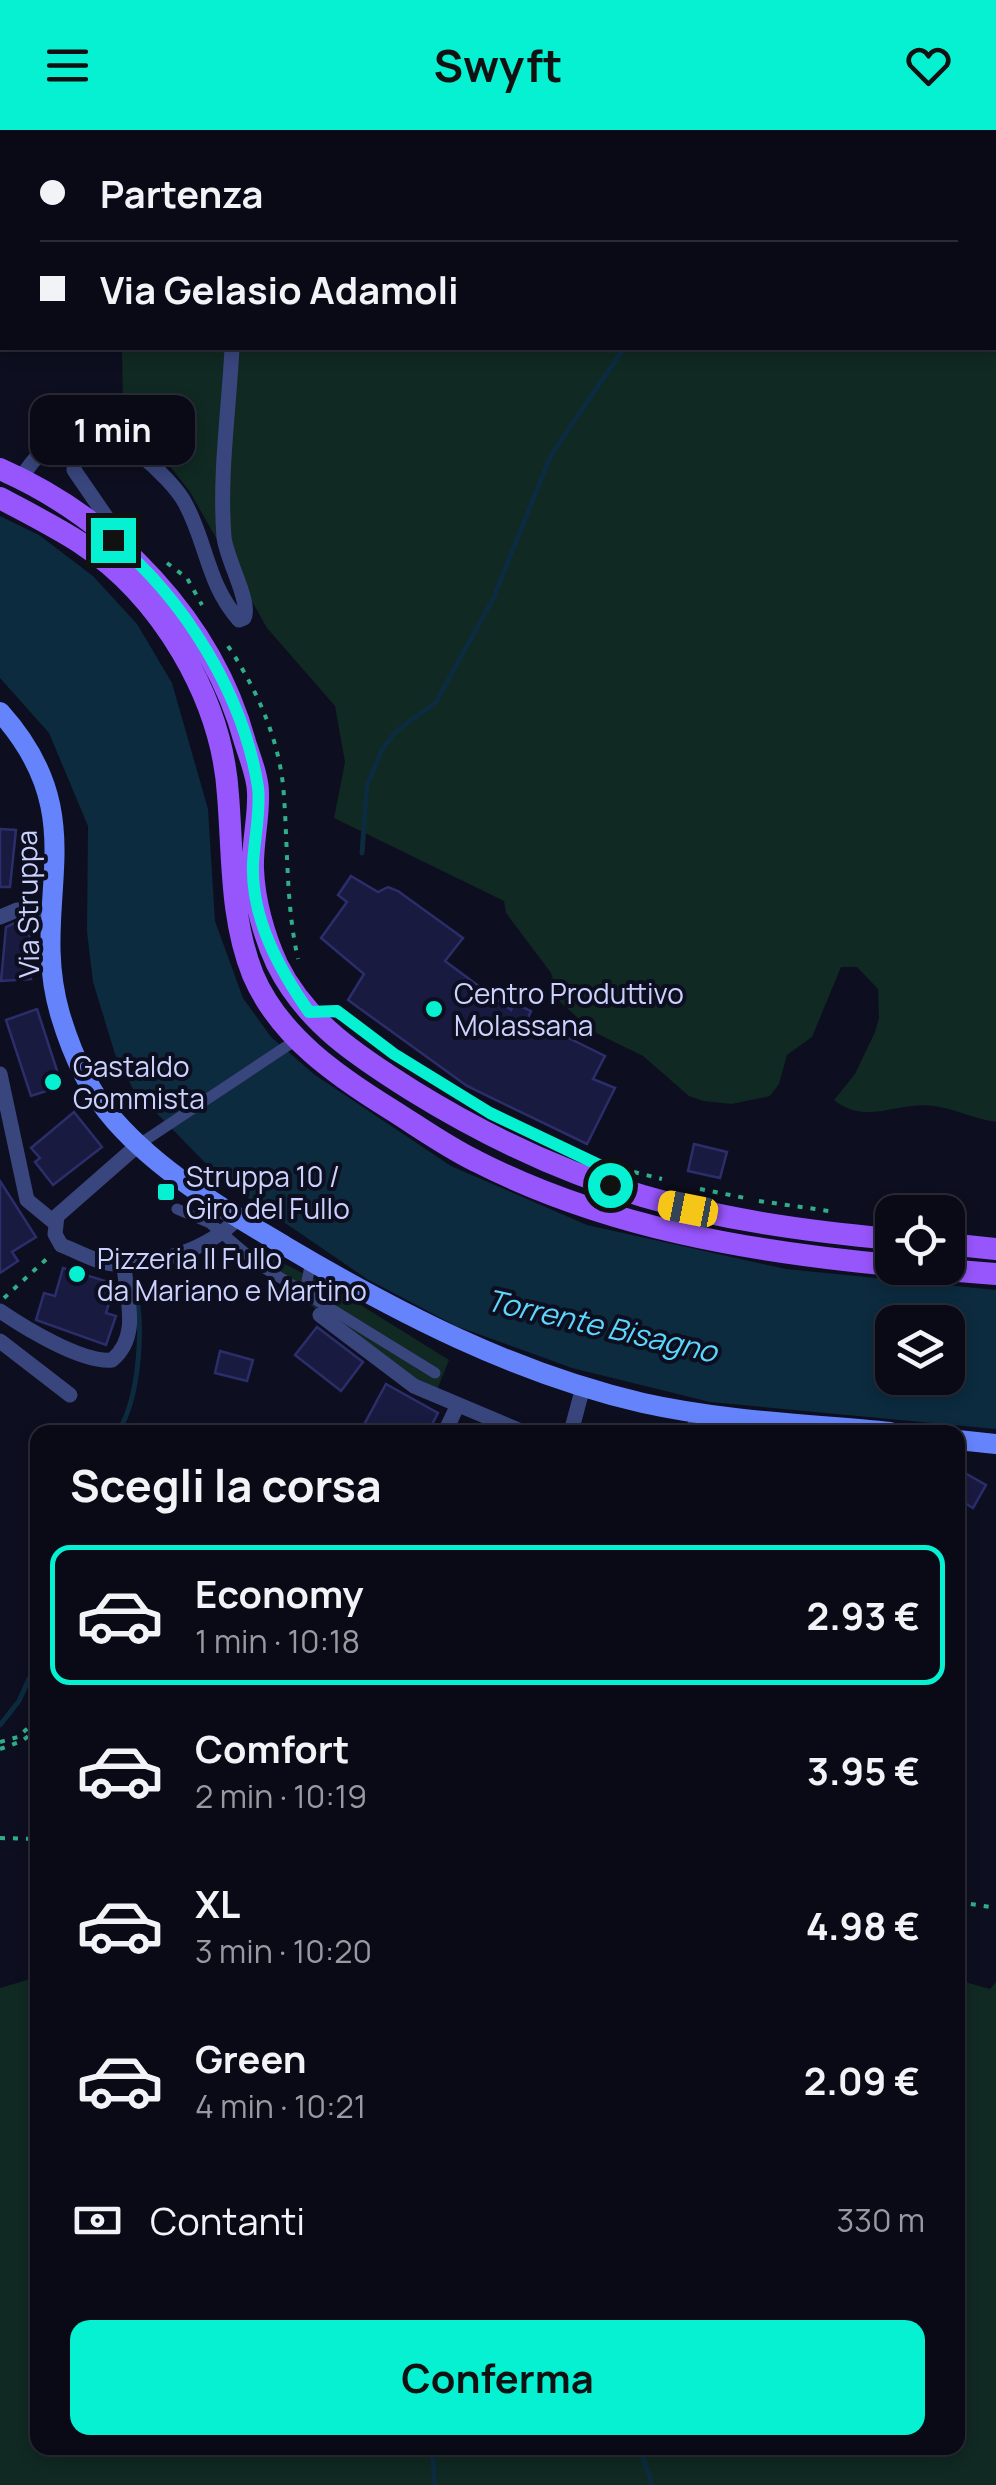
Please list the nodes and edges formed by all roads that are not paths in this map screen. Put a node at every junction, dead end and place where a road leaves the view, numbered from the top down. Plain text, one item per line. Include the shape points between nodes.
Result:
1 (232, 350) edge
2 (90, 426) junction
3 (10, 474) edge
4 (0, 498) edge
5 (132, 556) junction
6 (0, 712) edge
7 (54, 910) junction
8 (0, 917) edge
9 (309, 1012) junction
10 (292, 1042) junction
11 (0, 1074) edge
12 (138, 1145) junction
13 (610, 1185) road end
14 (177, 1208) dead end
15 (238, 1218) junction
16 (55, 1223) junction
17 (224, 1234) junction
18 (875, 1237) edge
19 (965, 1246) edge
20 (996, 1249) edge
21 (310, 1261) junction
22 (124, 1263) junction
23 (875, 1264) edge
24 (965, 1272) edge
25 (996, 1274) edge
26 (305, 1291) junction
27 (319, 1307) junction
28 (0, 1311) edge
29 (0, 1341) edge
30 (414, 1358) junction
31 (435, 1373) dead end
32 (414, 1386) junction
33 (583, 1388) junction
34 (70, 1395) dead end
35 (457, 1407) junction
36 (696, 1423) edge
37 (445, 1425) edge
38 (451, 1425) edge
39 (505, 1425) edge
40 (573, 1425) edge
41 (737, 1425) edge
42 (965, 1441) edge
43 (996, 1444) edge

1 - 2 street via 224,538 246,602 244,618 218,594 177,490 130,448
2 - 3 street via 70,429
2 - 5 street via 75,450 74,470
3 - 5 main road via 95,524
4 - 10 main road via 82,544 132,589 176,644 218,724 233,886 252,972
5 - 9 main road via 196,632 237,713 258,790 252,870 264,929
6 - 7 main road, Via Struppa via 30,750 47,790 57,841
7 - 8 street
7 - 12 main road, Via Struppa via 53,974 70,1042 112,1118
9 - 13 lane via 337,1011 490,1113 599,1165
9 - 18 main road via 373,1066 488,1137 581,1178 688,1209
10 - 12 street
10 - 23 main road via 475,1161 577,1204 641,1225 801,1257
11 - 16 street via 21,1178 32,1207
12 - 15 main road, Via Struppa
12 - 16 street
14 - 17 street
15 - 17 street
15 - 21 main road, Via Struppa
16 - 22 street via 61,1245
17 - 22 street via 212,1243
17 - 26 street
19 - 20 main road
21 - 26 street
21 - 33 main road, Via Struppa via 446,1336
22 - 28 street via 132,1314 122,1350 112,1360 56,1342
24 - 25 main road
26 - 27 street
27 - 30 street
27 - 32 street
29 - 34 street
30 - 31 street
30 - 32 street
32 - 35 street
33 - 36 main road, Via Struppa
33 - 40 street
35 - 37 lane
35 - 38 lane
35 - 39 street
36 - 41 main road, Via Struppa
42 - 43 main road

